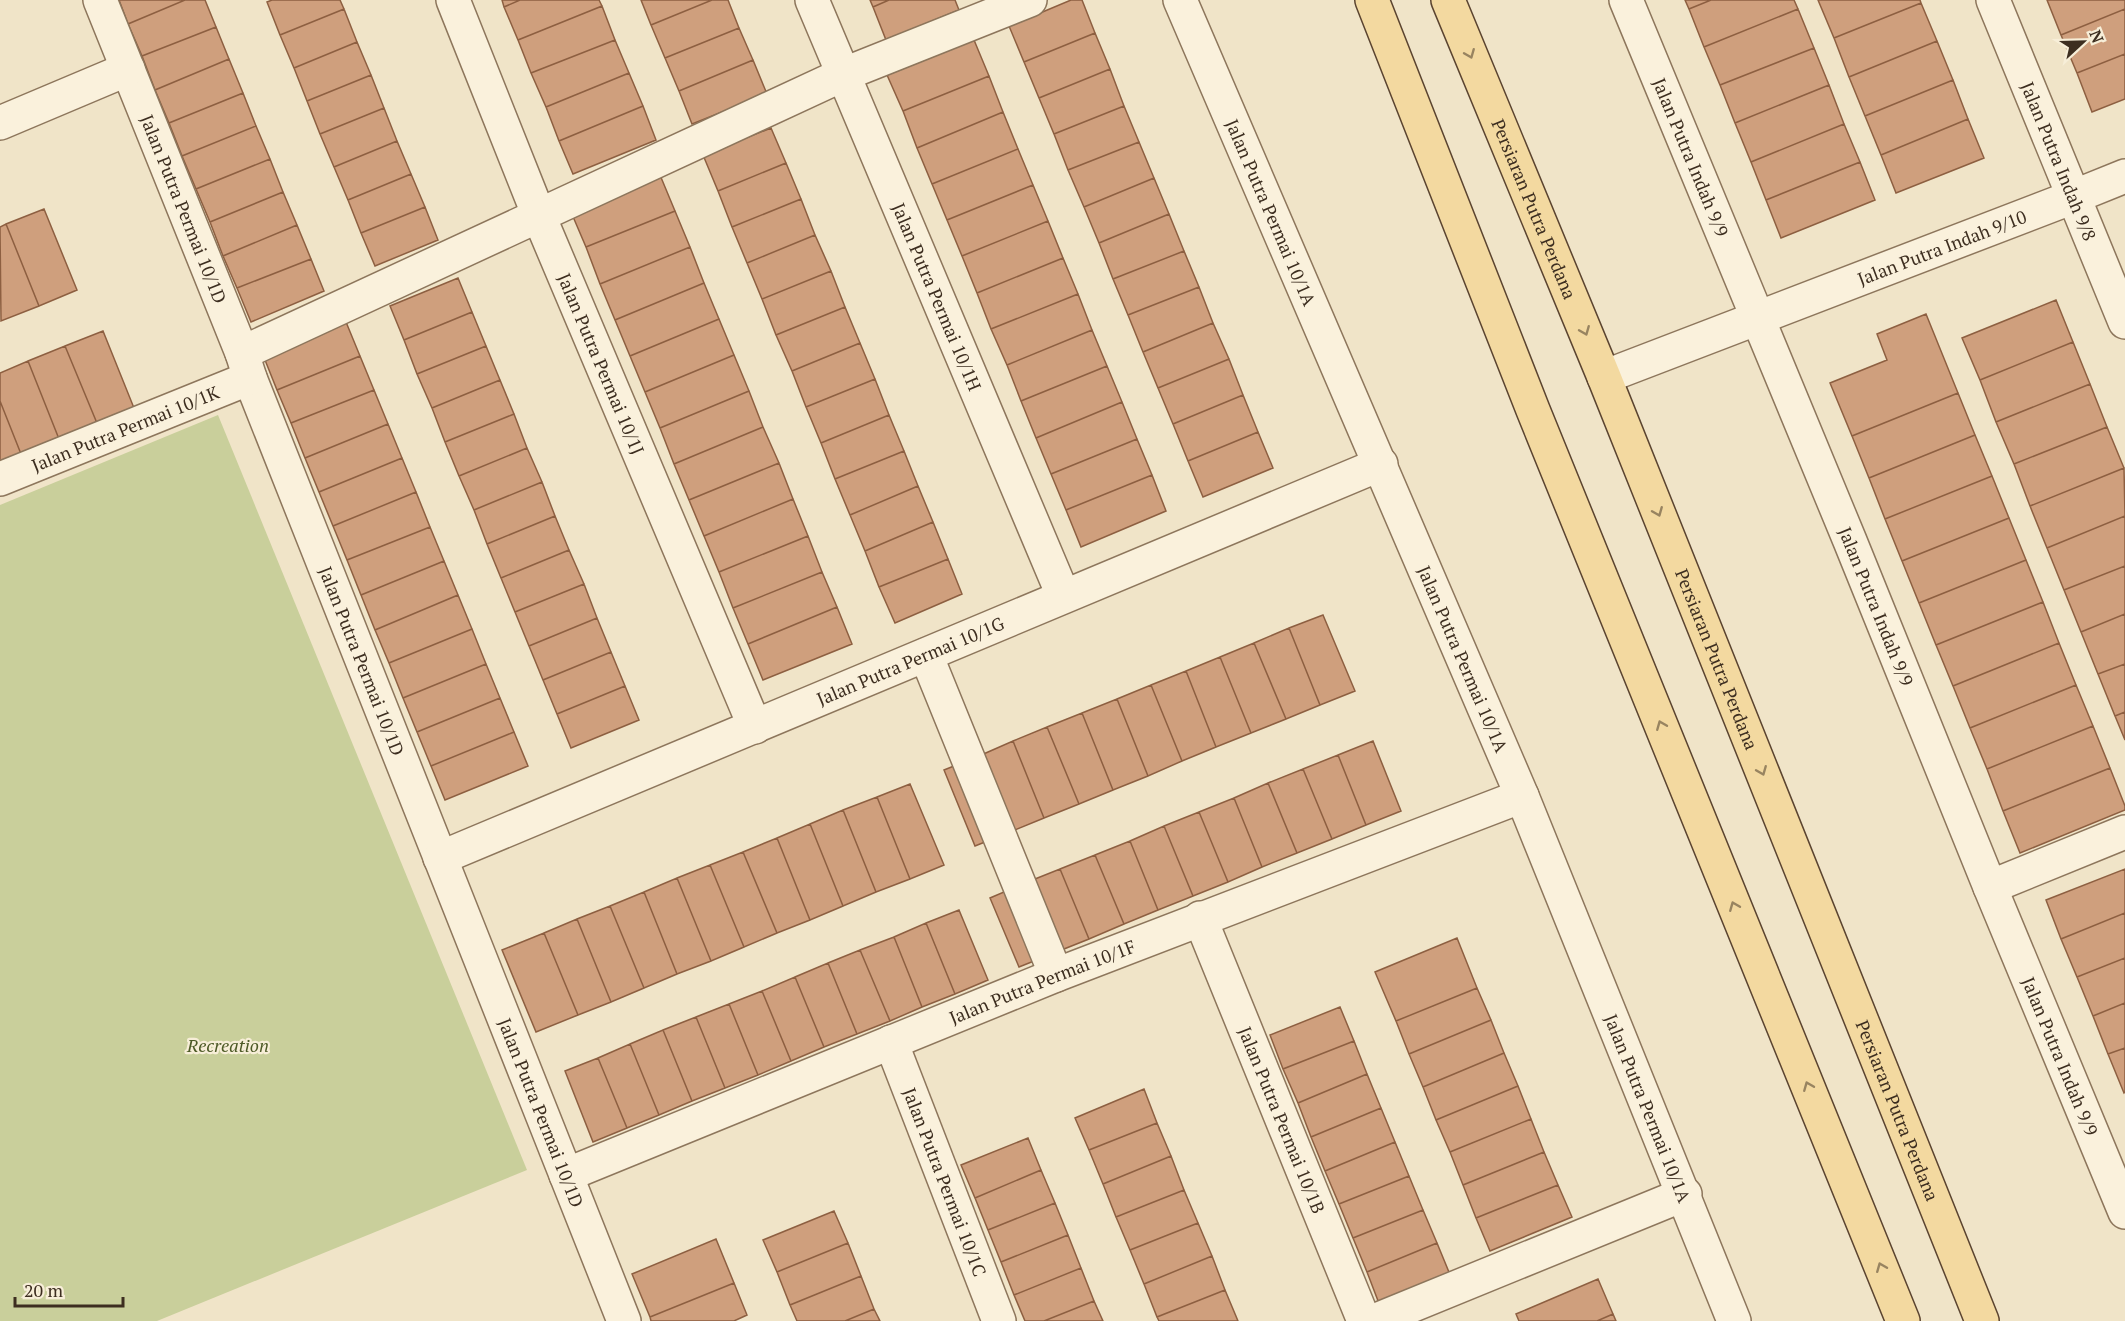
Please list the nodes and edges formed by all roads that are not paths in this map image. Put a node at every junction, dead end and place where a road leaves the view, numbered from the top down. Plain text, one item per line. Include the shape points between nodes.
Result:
1 (100, 0) edge
2 (453, 0) edge
3 (812, 0) edge
4 (1030, 0) edge
5 (1180, 0) edge
6 (1372, 0) edge
7 (1448, 0) edge
8 (1626, 0) edge
9 (1993, 0) edge
10 (128, 69) junction
11 (843, 75) junction
12 (0, 123) edge
13 (2125, 176) edge
14 (2073, 197) junction
15 (539, 216) junction
16 (1757, 318) junction
17 (2125, 322) edge
18 (246, 366) junction
19 (1604, 378) junction
20 (1381, 464) junction
21 (0, 479) edge
22 (1063, 595) junction
23 (926, 655) junction
24 (755, 727) junction
25 (1522, 796) junction
26 (2125, 832) edge
27 (440, 858) junction
28 (1990, 887) junction
29 (1200, 918) junction
30 (1056, 975) junction
31 (891, 1042) junction
32 (566, 1175) junction
33 (1685, 1194) junction
34 (2125, 1212) edge
35 (624, 1321) edge
36 (999, 1321) edge
37 (1364, 1321) edge
38 (1374, 1321) edge
39 (1734, 1321) edge
40 (1903, 1321) edge
41 (1982, 1321) edge

1 - 10 street, Jalan Putra Permai 10/1D
2 - 15 street, Jalan Putra Permai 10/1J
3 - 11 street, Jalan Putra Permai 10/1H
4 - 11 street, Jalan Putra Permai 10/1K
5 - 20 street, Jalan Putra Permai 10/1A
40 -> 6 main road via 1533,410
7 -> 19 main road, Persiaran Putra Perdana
8 - 16 street, Jalan Putra Indah 9/9
9 - 14 street, Jalan Putra Indah 9/8
10 - 12 street
10 - 18 street, Jalan Putra Permai 10/1D
11 - 15 street, Jalan Putra Permai 10/1K
11 - 22 street, Jalan Putra Permai 10/1H
13 - 14 street, Jalan Putra Indah 9/10
14 - 16 street, Jalan Putra Indah 9/10
14 - 17 street, Jalan Putra Indah 9/8
15 - 18 street, Jalan Putra Permai 10/1K
15 - 24 street, Jalan Putra Permai 10/1J
16 - 19 street, Jalan Putra Indah 9/10
16 - 28 street, Jalan Putra Indah 9/9
18 - 21 street, Jalan Putra Permai 10/1K
18 - 27 street, Jalan Putra Permai 10/1D
19 -> 41 main road, Persiaran Putra Perdana
20 - 22 street, Jalan Putra Permai 10/1G
20 - 25 street, Jalan Putra Permai 10/1A
22 - 23 street, Jalan Putra Permai 10/1G
23 - 24 street, Jalan Putra Permai 10/1G
23 - 30 street
24 - 27 street, Jalan Putra Permai 10/1G
25 - 29 street, Jalan Putra Permai 10/1F
25 - 33 street, Jalan Putra Permai 10/1A
26 - 28 street
27 - 32 street, Jalan Putra Permai 10/1D
28 - 34 street, Jalan Putra Indah 9/9
29 - 30 street, Jalan Putra Permai 10/1F
29 - 37 street, Jalan Putra Permai 10/1B
30 - 31 street, Jalan Putra Permai 10/1F
31 - 32 street, Jalan Putra Permai 10/1F
31 - 36 street, Jalan Putra Permai 10/1C
32 - 35 street, Jalan Putra Permai 10/1D
33 - 38 street
33 - 39 street, Jalan Putra Permai 10/1A

